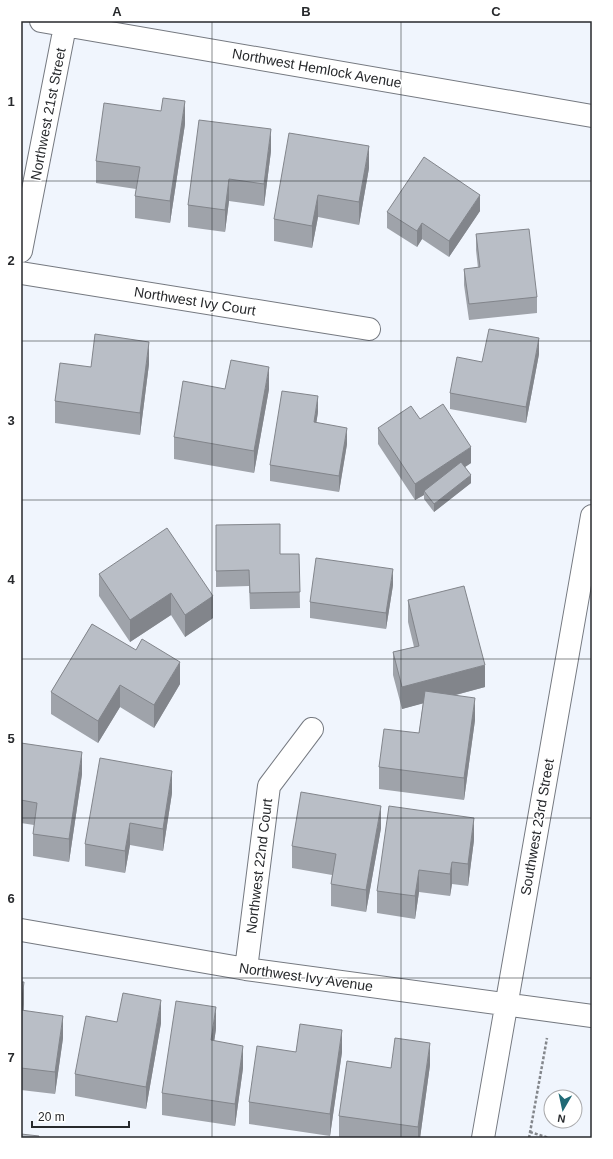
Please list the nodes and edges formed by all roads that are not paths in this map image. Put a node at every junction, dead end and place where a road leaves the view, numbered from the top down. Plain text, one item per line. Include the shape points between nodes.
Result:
1 (41, 21) edge
2 (65, 23) edge
3 (592, 116) edge
4 (21, 251) edge
5 (21, 273) edge
6 (370, 329) dead end
7 (592, 516) edge
8 (312, 729) dead end
9 (21, 930) edge
10 (246, 969) junction
11 (506, 1005) junction
12 (592, 1016) edge
13 (484, 1138) edge

1 - 2 street, Northwest Hemlock Avenue
2 - 3 street, Northwest Hemlock Avenue
2 - 4 street, Northwest 21st Street
5 - 6 street, Northwest Ivy Court
7 - 11 street, Southwest 23rd Street
8 - 10 street, Northwest 22nd Court via 269,786
9 - 10 street, Northwest Ivy Avenue
10 - 11 street, Northwest Ivy Avenue
11 - 12 street, Northwest Ivy Avenue
11 - 13 street, Southwest 23rd Street

